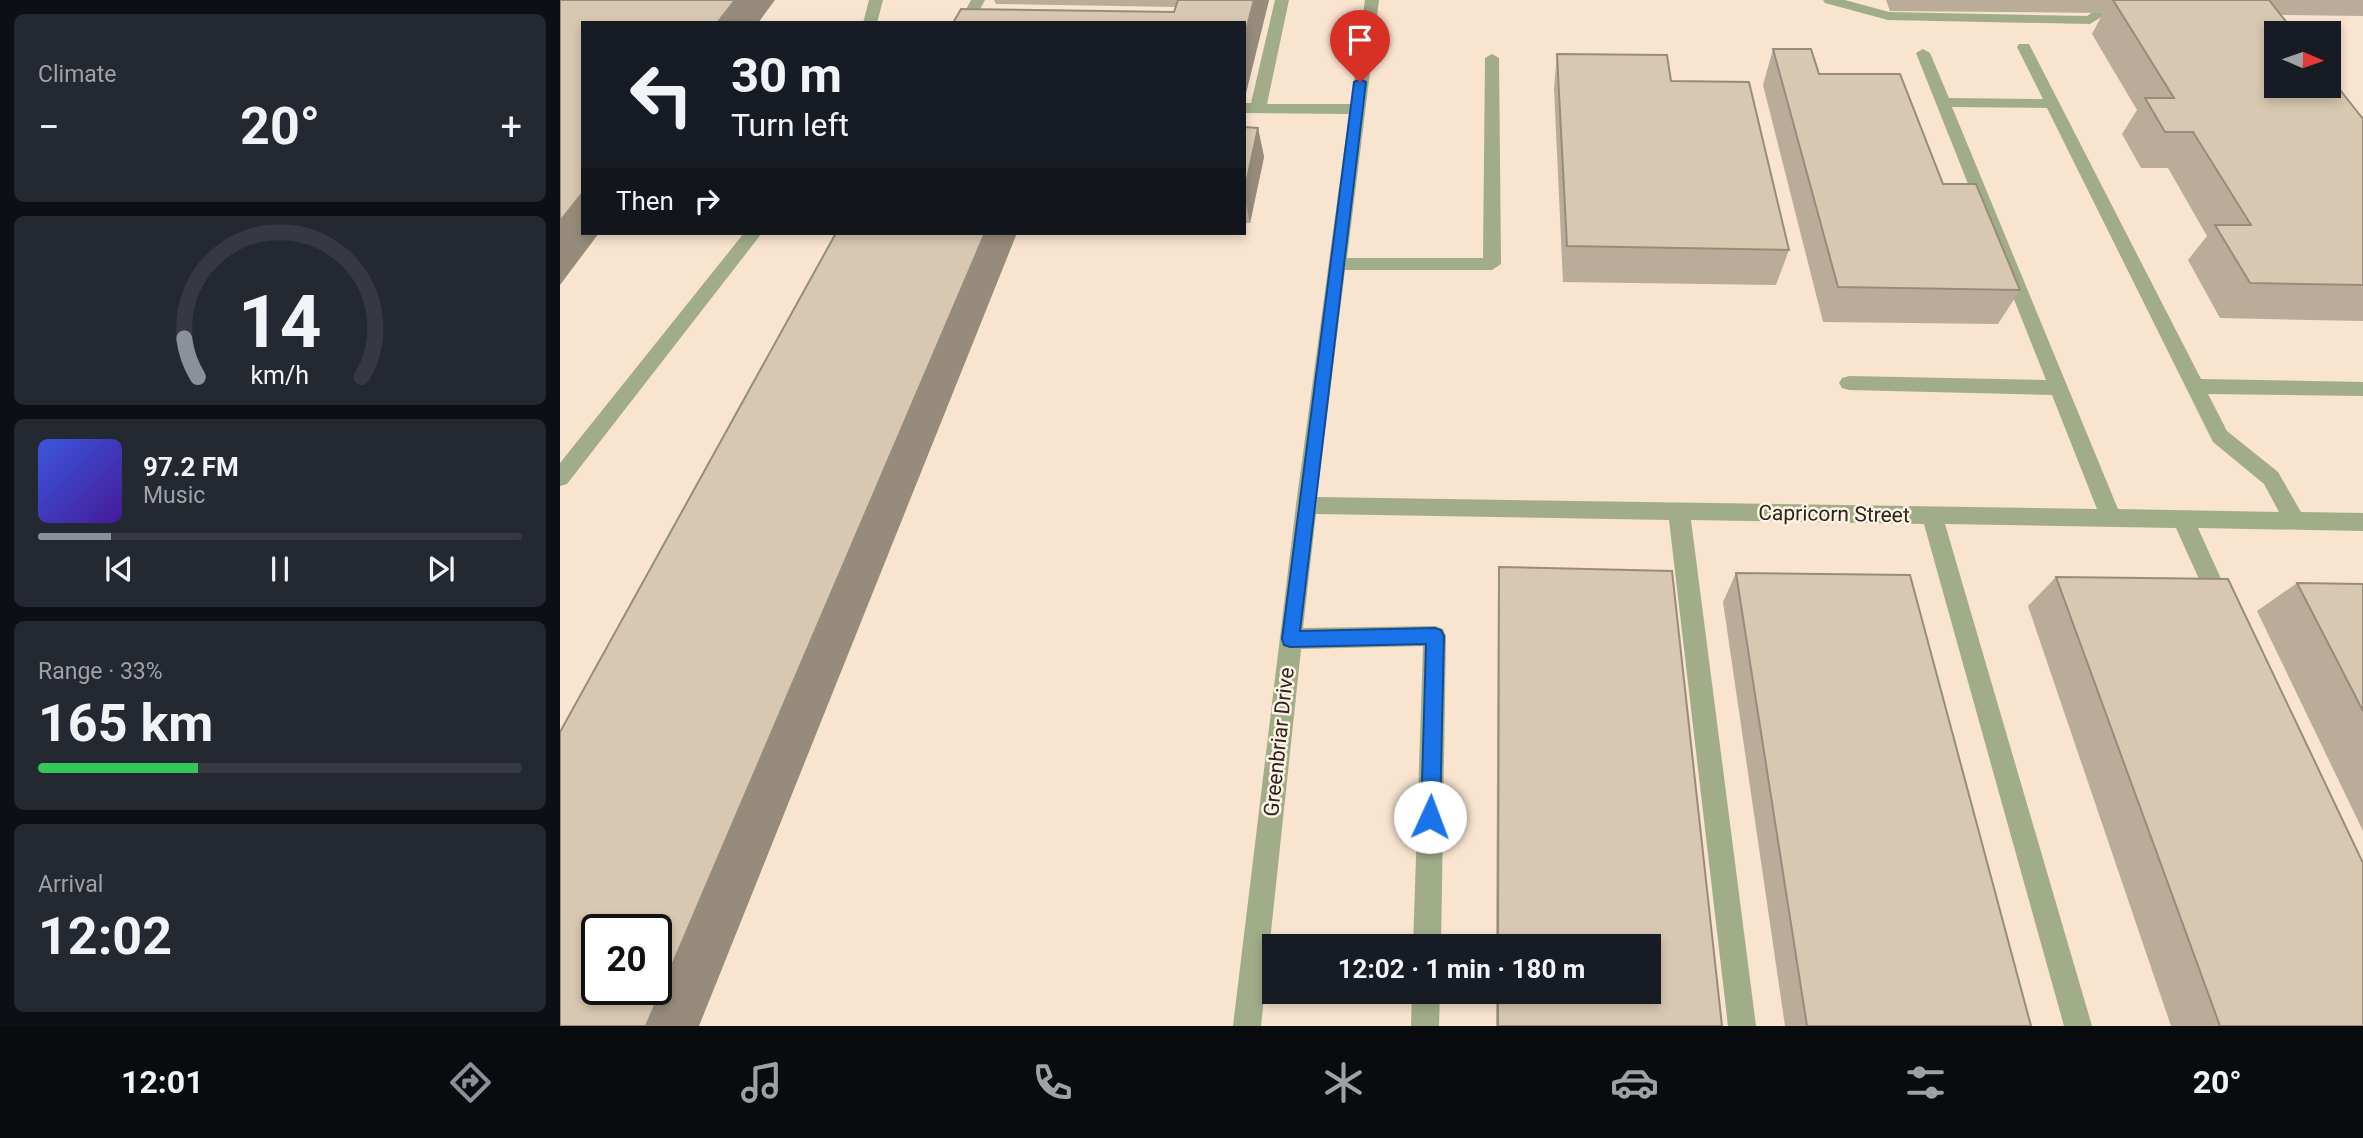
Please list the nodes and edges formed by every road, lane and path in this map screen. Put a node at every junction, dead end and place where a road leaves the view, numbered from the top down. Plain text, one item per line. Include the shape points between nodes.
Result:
1 (876, 0) edge
2 (978, 0) edge
3 (1282, 0) edge
4 (1372, 0) edge
5 (1830, 0) edge
6 (2143, 3) edge
7 (871, 21) edge
8 (967, 21) edge
9 (2024, 47) dead end
10 (1923, 53) dead end
11 (1492, 58) dead end
12 (1943, 102) junction
13 (2053, 104) junction
14 (1251, 108) edge
15 (1356, 109) junction
16 (751, 235) edge
17 (1336, 264) junction
18 (1849, 383) dead end
19 (2194, 386) junction
20 (2058, 388) junction
21 (2363, 388) edge
22 (560, 478) edge
23 (1306, 505) junction
24 (1679, 511) junction
25 (1932, 515) junction
26 (2111, 518) junction
27 (2183, 519) junction
28 (2295, 521) junction
29 (2363, 522) edge
30 (2228, 618) edge
31 (1290, 639) junction
32 (1427, 934) edge
33 (1426, 1004) edge
34 (1247, 1026) edge
35 (1425, 1026) edge
36 (1742, 1026) edge
37 (2078, 1026) edge

1 - 7 street
2 - 8 street
3 - 14 street
4 - 15 street, Greenbriar Drive
5 - 6 street via 1888,16 2090,20 2116,2
9 - 13 street
10 - 12 street
11 - 17 street via 1492,264
12 - 13 street
12 - 20 street
13 - 19 street
14 - 15 street
15 - 17 street, Greenbriar Drive
16 - 22 street
17 - 23 street, Greenbriar Drive
18 - 20 street
19 - 21 street
19 - 28 street via 2220,436 2271,478
20 - 26 street
23 - 24 street, Capricorn Street
23 - 31 street, Greenbriar Drive
24 - 25 street, Capricorn Street
24 - 36 street
25 - 26 street, Capricorn Street
25 - 37 street
26 - 27 street, Capricorn Street
27 - 28 street, Capricorn Street
27 - 30 street
28 - 29 street, Capricorn Street
31 - 32 street via 1435,636
31 - 34 street, Greenbriar Drive
33 - 35 street

